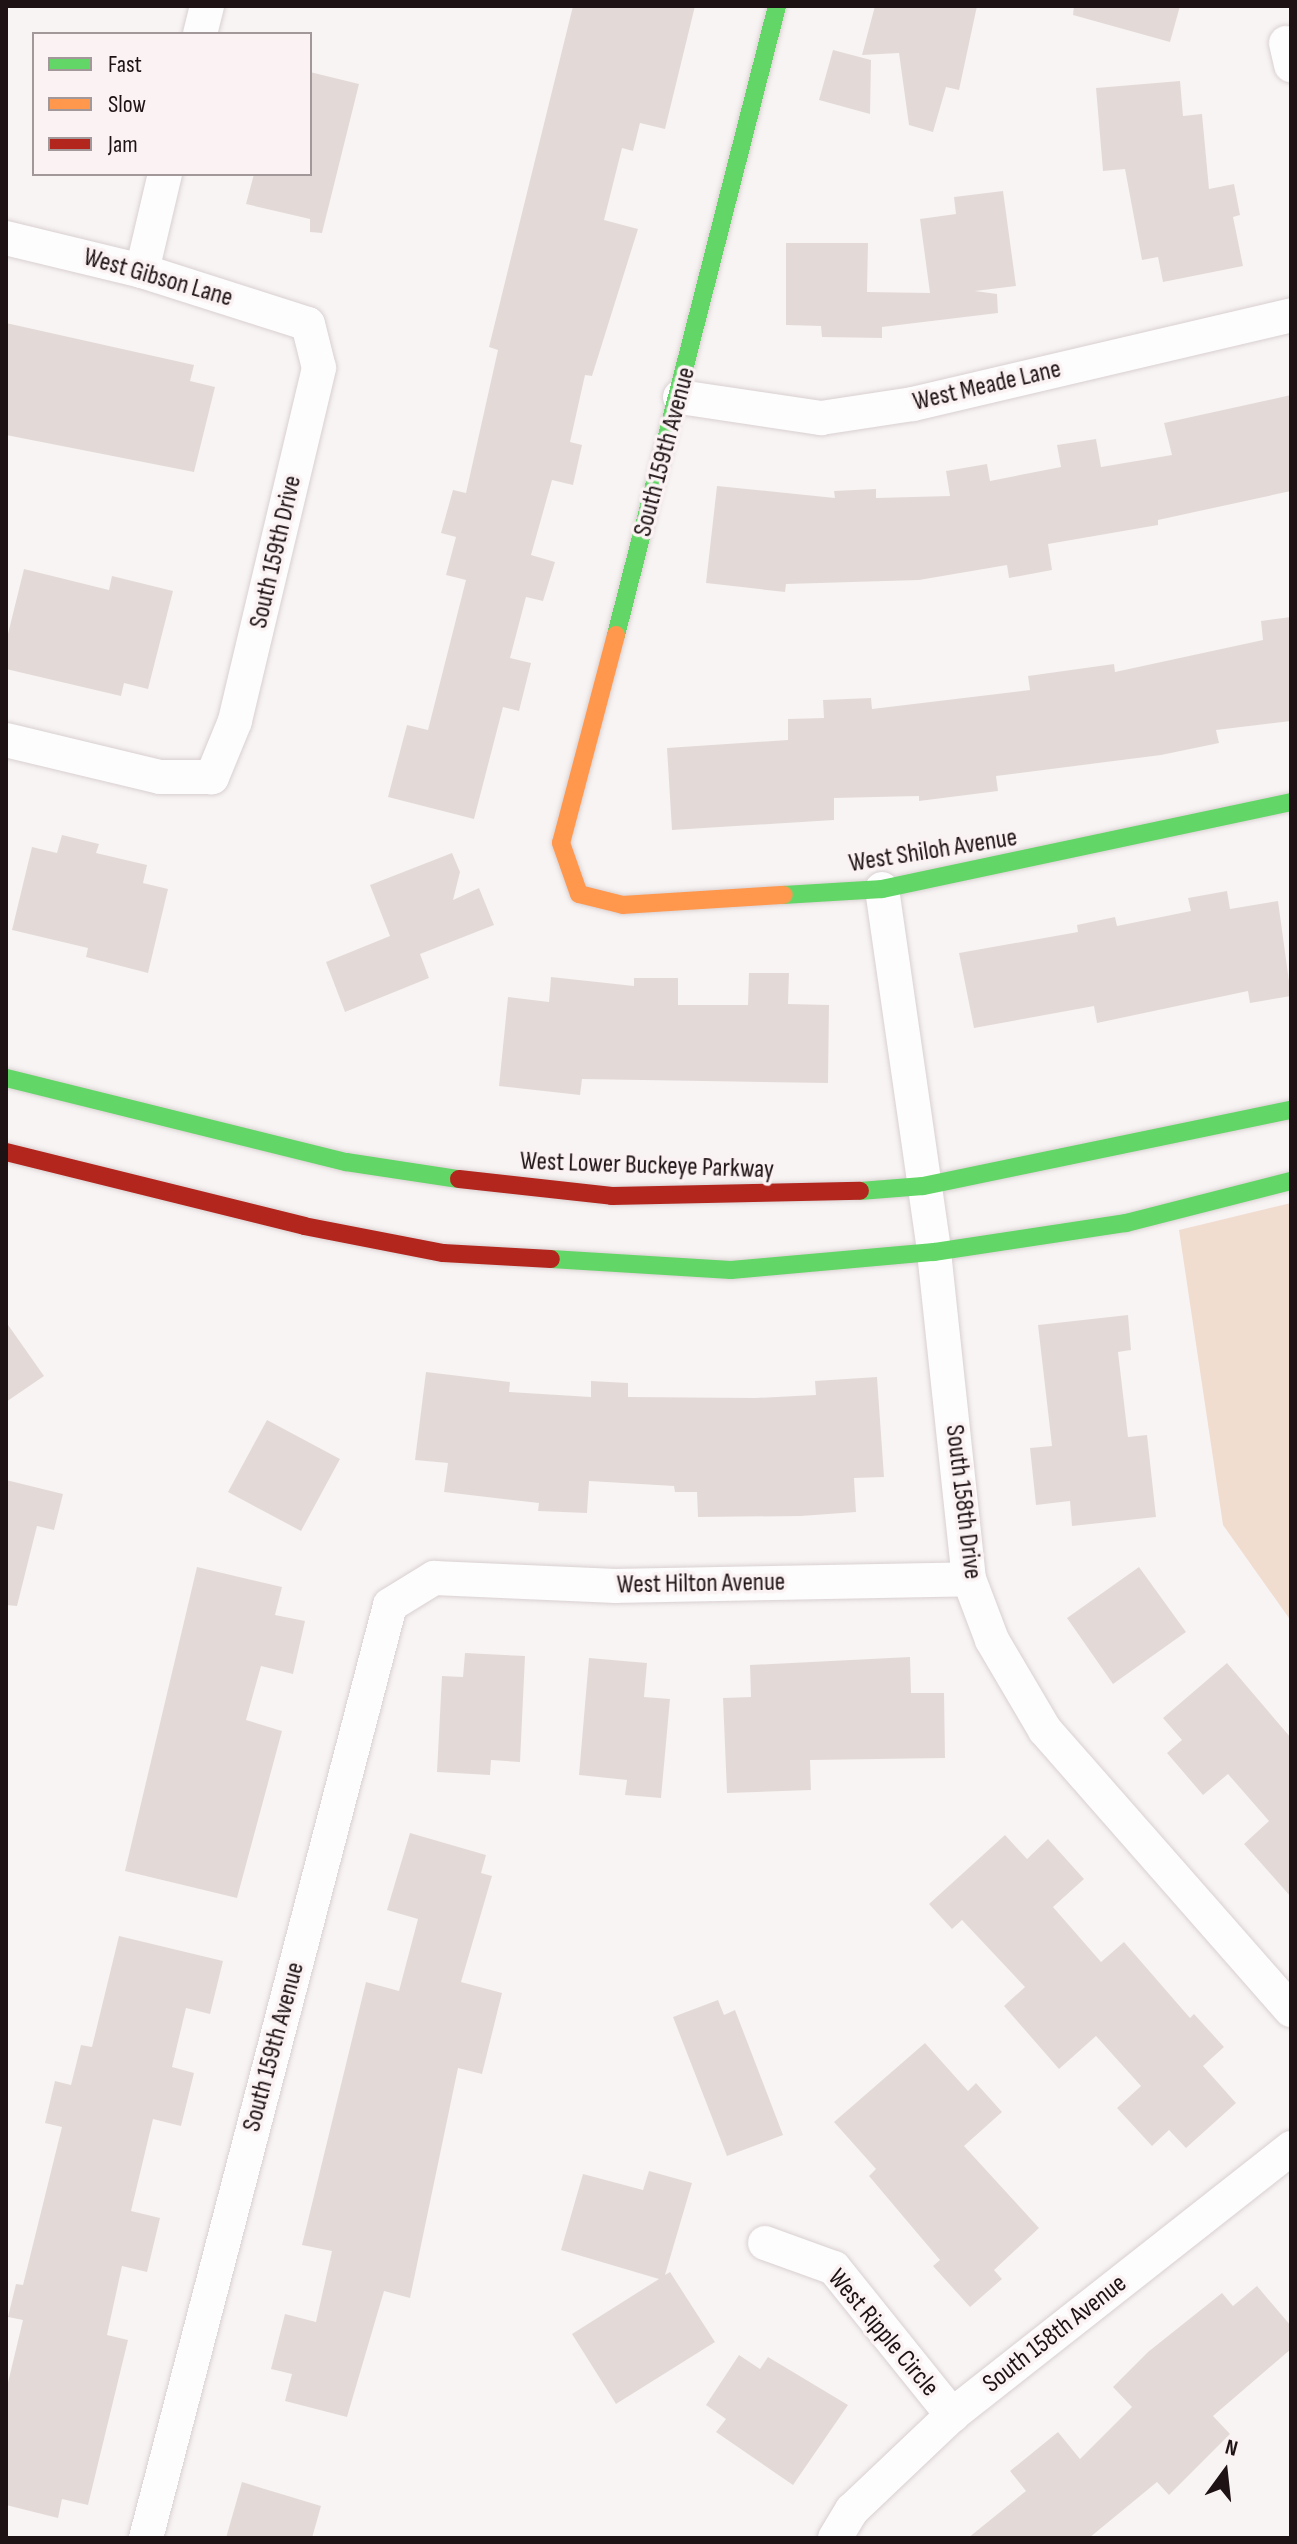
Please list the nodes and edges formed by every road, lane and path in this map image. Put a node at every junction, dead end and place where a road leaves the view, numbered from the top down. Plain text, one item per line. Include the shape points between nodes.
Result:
1 (207, 6) edge
2 (777, 6) edge
3 (200, 32) edge
4 (165, 176) edge
5 (6, 238) edge
6 (142, 271) junction
7 (1291, 315) edge
8 (308, 324) joint
9 (680, 397) junction
10 (6, 740) edge
11 (1291, 802) edge
12 (882, 889) junction
13 (579, 894) joint
14 (6, 1078) edge
15 (1291, 1110) edge
16 (6, 1152) edge
17 (1291, 1181) edge
18 (923, 1186) junction
19 (934, 1252) junction
20 (434, 1578) joint
21 (969, 1579) junction
22 (1291, 2010) edge
23 (1291, 2148) edge
24 (765, 2243) dead end
25 (952, 2415) junction
26 (146, 2538) edge
27 (835, 2538) edge

1 - 3 street
2 - 9 main road, South 159th Avenue
4 - 6 street
5 - 6 street, West Gibson Lane
6 - 8 street, West Gibson Lane
7 - 9 street, West Meade Lane via 913,404 821,418
8 - 10 street, South 159th Drive via 319,368 235,721 212,777 160,777
9 - 13 main road, South 159th Avenue via 561,843
11 - 12 main road, West Shiloh Avenue
12 - 13 main road, West Shiloh Avenue via 623,905
12 - 18 street, South 158th Drive
14 - 18 main road, West Lower Buckeye Parkway via 346,1162 523,1189 704,1198
15 - 18 main road, West Lower Buckeye Parkway
16 - 19 main road via 291,1223 443,1253 731,1270
17 - 19 main road via 1126,1223
18 - 19 street, South 158th Drive
19 - 21 street, South 158th Drive
20 - 21 street, West Hilton Avenue via 616,1586
20 - 26 street, South 159th Avenue via 390,1605
21 - 22 street, South 158th Drive via 992,1640 1045,1730
23 - 25 street, South 158th Avenue
24 - 25 street, West Ripple Circle via 834,2268
25 - 27 street, South 158th Avenue via 852,2510

